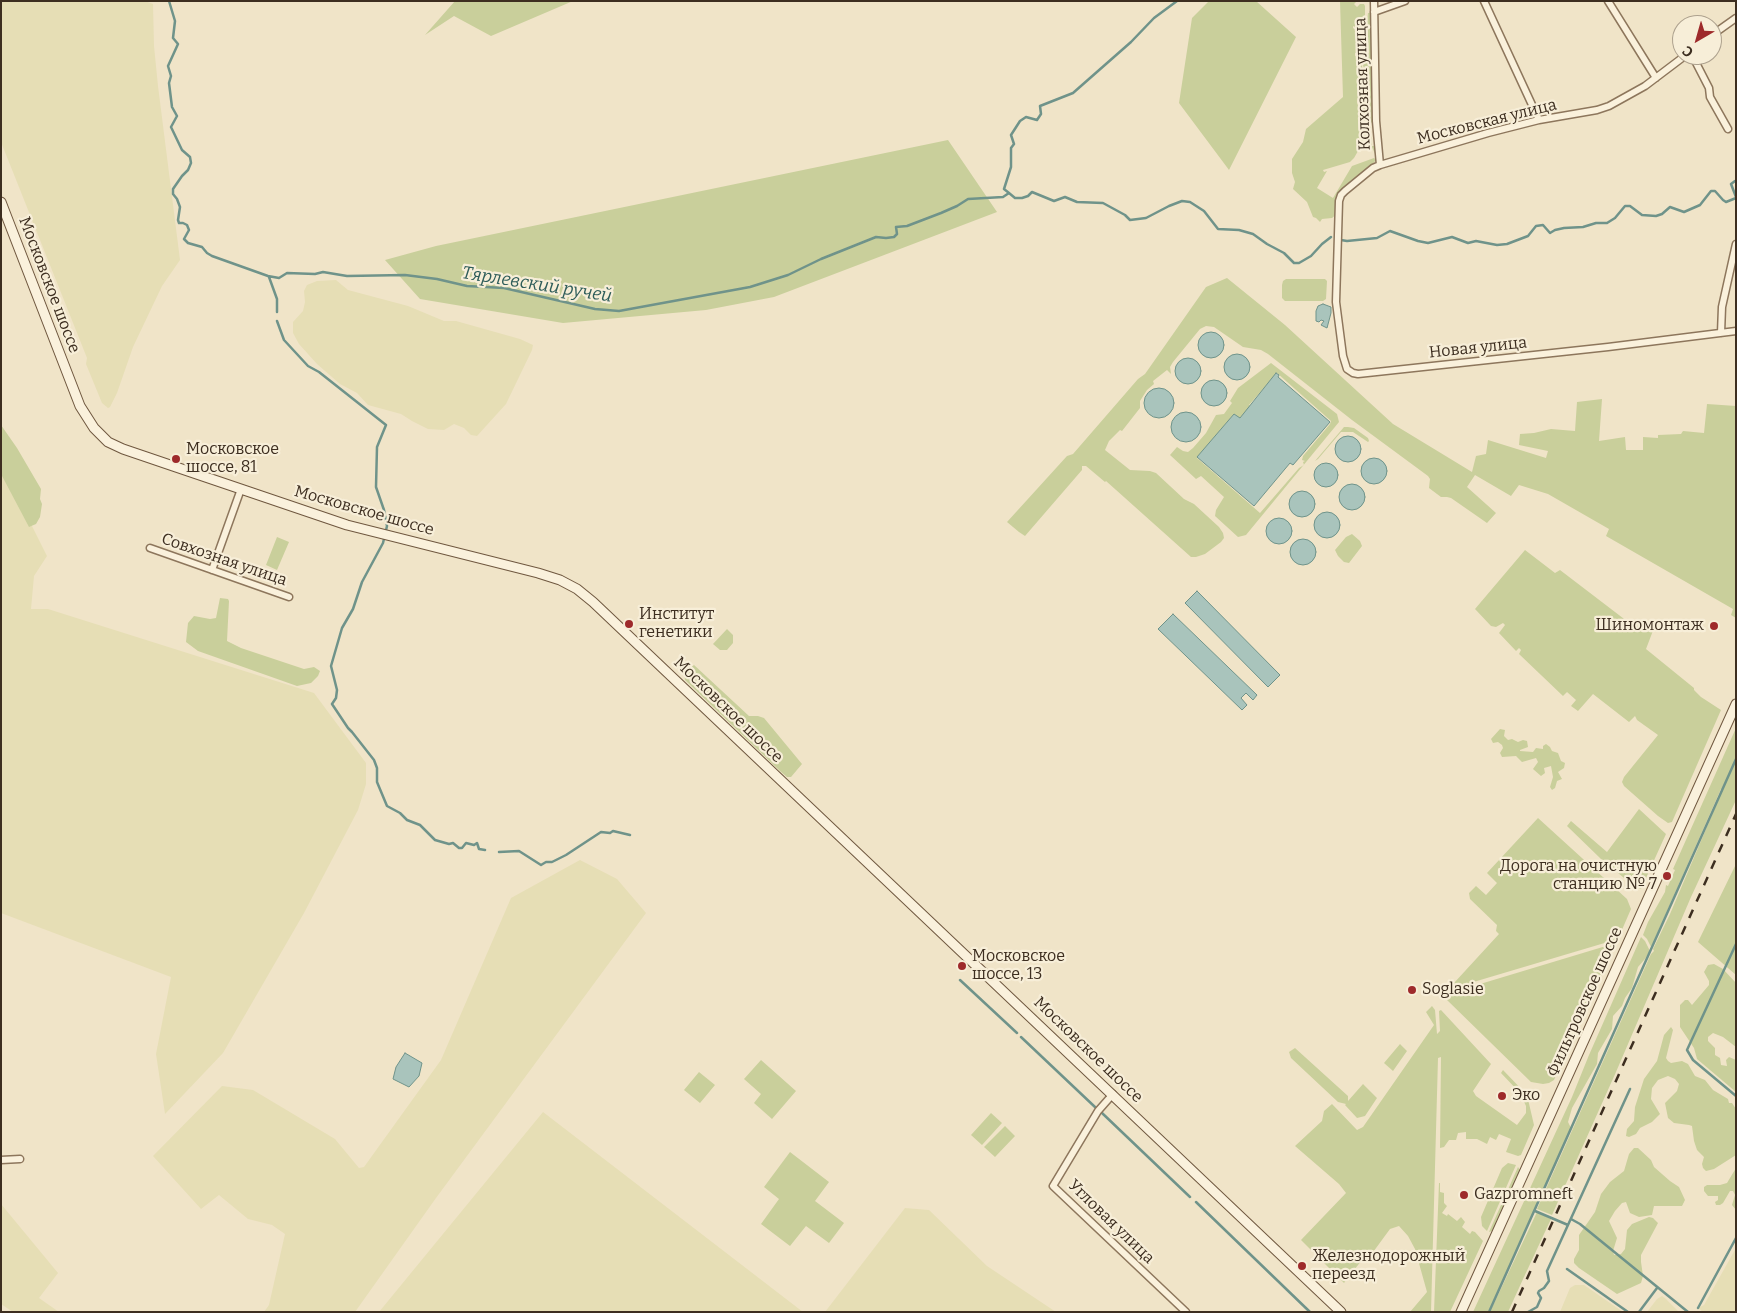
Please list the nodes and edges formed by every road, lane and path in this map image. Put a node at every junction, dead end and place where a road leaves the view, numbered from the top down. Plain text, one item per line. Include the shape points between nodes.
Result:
1 (1374, 1) edge
2 (1405, 1) edge
3 (1484, 1) edge
4 (1608, 1) edge
5 (1374, 12) junction
6 (1736, 18) edge
7 (1722, 28) edge
8 (1673, 65) edge
9 (1697, 65) edge
10 (1656, 78) junction
11 (1539, 120) junction
12 (1728, 129) dead end
13 (1380, 165) junction
14 (1, 202) edge
15 (1736, 244) edge
16 (1339, 246) joint
17 (1736, 331) edge
18 (1721, 333) junction
19 (241, 489) junction
20 (150, 548) dead end
21 (212, 570) junction
22 (289, 597) dead end
23 (1736, 704) edge
24 (1113, 1094) junction
25 (20, 1159) dead end
26 (1, 1160) edge
27 (1340, 1311) edge
28 (1186, 1312) edge
29 (1461, 1312) edge

1 - 5 street, Колхозная улица
2 - 5 street
3 - 11 street
4 - 10 street
5 - 13 street, Колхозная улица
6 - 7 street
8 - 10 street, Московская улица
9 - 12 street
10 - 11 street, Московская улица via 1603,109
11 - 13 street, Московская улица
13 - 16 street, Московская улица via 1341,195
14 - 19 main road, Московское шоссе via 71,385 94,428 108,442 123,449
15 - 18 street via 1722,307
16 - 18 street, Новая улица via 1336,302 1344,361 1355,374
17 - 18 street, Новая улица
19 - 21 street
19 - 24 main road, Московское шоссе via 378,533 538,573 576,589
20 - 21 street, Совхозная улица
21 - 22 street, Совхозная улица
23 - 29 main road, Фильтровское шоссе
24 - 27 main road, Московское шоссе
24 - 28 street, Угловая улица via 1098,1111 1053,1186
25 - 26 street

